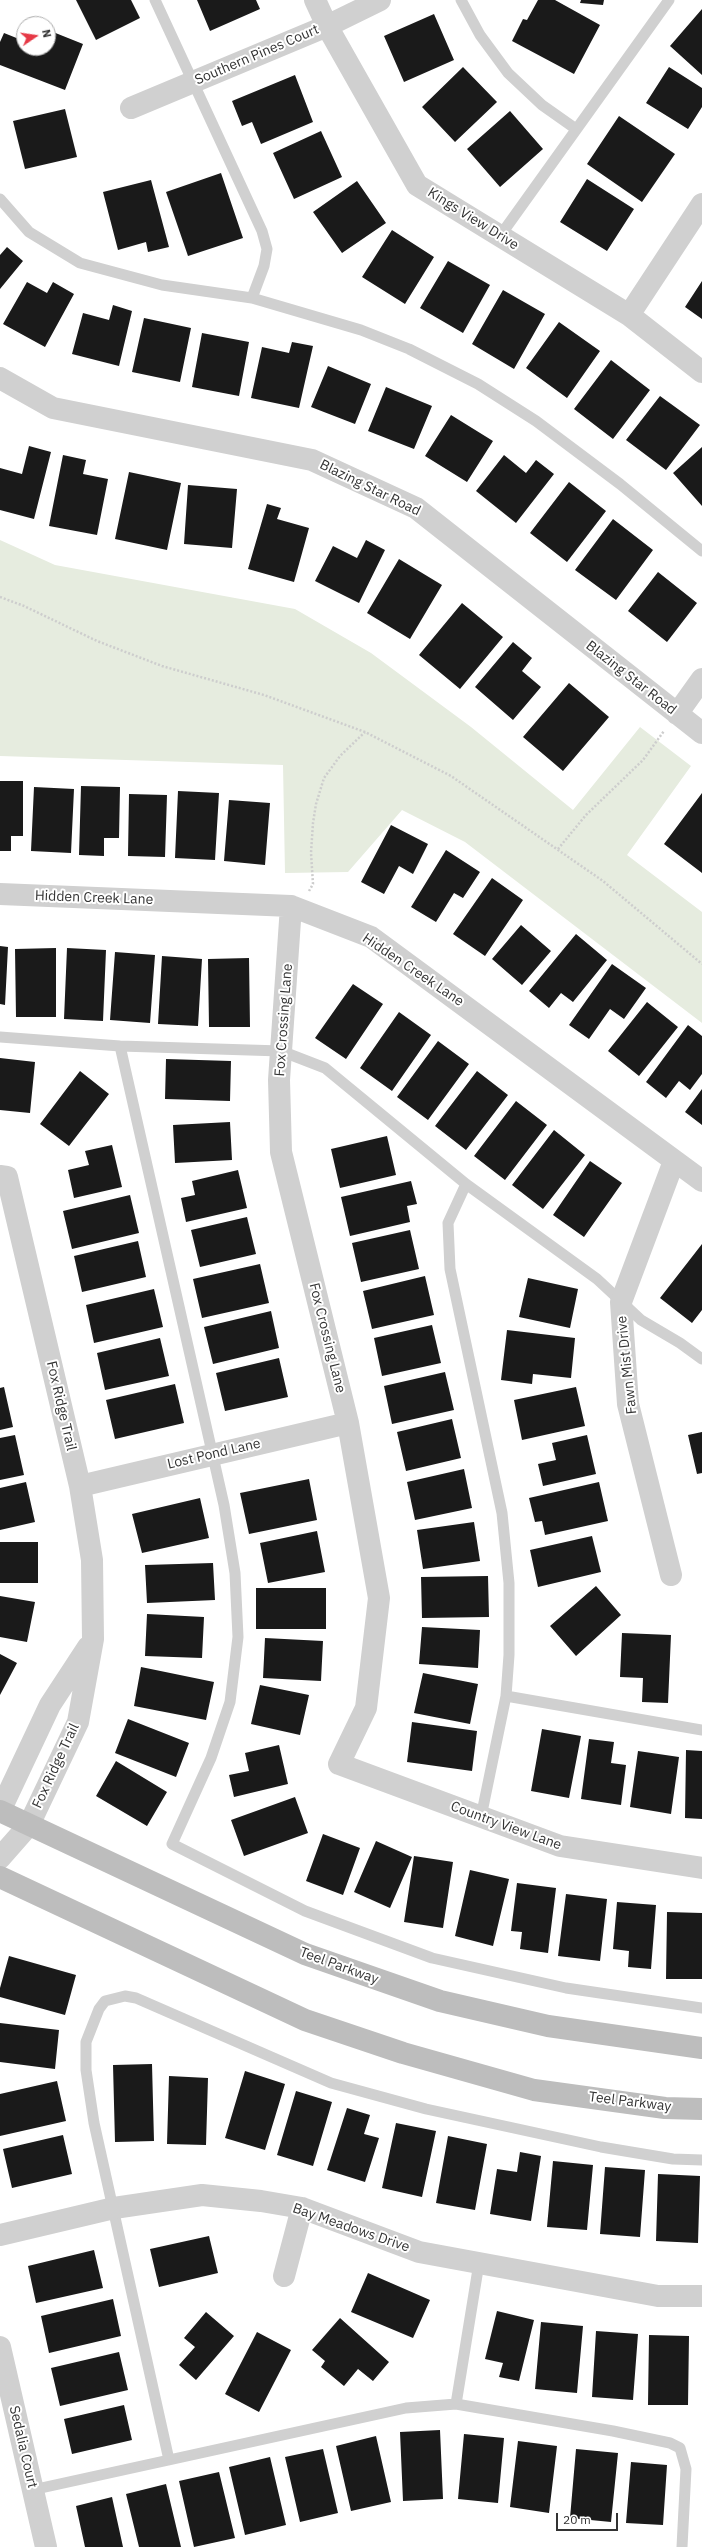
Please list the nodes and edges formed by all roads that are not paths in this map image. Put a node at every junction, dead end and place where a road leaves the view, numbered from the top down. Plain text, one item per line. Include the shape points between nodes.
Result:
1 (155, 0) edge
2 (315, 0) edge
3 (380, 0) edge
4 (461, 0) edge
5 (669, 0) edge
6 (327, 26) junction
7 (193, 82) junction
8 (131, 108) dead end
9 (576, 129) junction
10 (0, 199) edge
11 (702, 204) edge
12 (500, 236) junction
13 (252, 298) junction
14 (629, 315) junction
15 (702, 372) edge
16 (0, 378) edge
17 (702, 551) edge
18 (702, 679) edge
19 (677, 714) junction
20 (702, 733) edge
21 (0, 894) edge
22 (291, 906) junction
23 (0, 1038) edge
24 (120, 1046) junction
25 (282, 1051) junction
26 (674, 1161) junction
27 (3, 1176) edge
28 (702, 1181) edge
29 (466, 1184) junction
30 (621, 1302) junction
31 (702, 1360) edge
32 (348, 1423) junction
33 (212, 1455) junction
34 (80, 1486) junction
35 (671, 1575) dead end
36 (92, 1639) junction
37 (506, 1696) junction
38 (702, 1730) edge
39 (339, 1764) joint
40 (0, 1811) edge
41 (481, 1817) junction
42 (28, 1825) junction
43 (0, 1858) edge
44 (702, 1868) edge
45 (0, 1877) edge
46 (702, 2008) edge
47 (702, 2048) edge
48 (702, 2109) edge
49 (702, 2160) edge
50 (114, 2208) junction
51 (302, 2208) junction
52 (0, 2235) edge
53 (479, 2263) junction
54 (284, 2276) dead end
55 (702, 2296) edge
56 (0, 2347) edge
57 (456, 2404) junction
58 (169, 2460) junction
59 (32, 2490) junction
60 (46, 2547) edge
61 (682, 2547) edge

1 - 7 lane
2 - 6 street, Kings View Drive
3 - 6 street, Southern Pines Court
4 - 9 lane via 480,35 508,73 542,104
5 - 9 lane
6 - 7 street, Southern Pines Court
6 - 12 street, Kings View Drive via 417,185
7 - 8 street, Southern Pines Court
7 - 13 lane via 262,230 266,254
9 - 12 lane
10 - 13 lane via 29,232 80,263 162,285
11 - 14 street
12 - 14 street, Kings View Drive
13 - 17 lane via 361,330 409,349 478,384 560,439
14 - 15 street, Kings View Drive
16 - 19 street, Blazing Star Road via 53,408 312,460 416,508
18 - 19 street
19 - 20 street, Blazing Star Road
21 - 22 street, Hidden Creek Lane
22 - 25 street, Fox Crossing Lane
22 - 26 street, Hidden Creek Lane via 371,937
23 - 24 lane
24 - 25 lane
24 - 33 lane
25 - 29 lane via 325,1068
25 - 32 street, Fox Crossing Lane via 279,1080 281,1152
26 - 28 street, Hidden Creek Lane
26 - 30 street, Fawn Mist Drive
27 - 34 street, Fox Ridge Trail
29 - 30 lane via 597,1279
29 - 37 lane via 448,1223 450,1269 502,1513 509,1583
30 - 31 lane via 641,1320 680,1343
30 - 35 street, Fawn Mist Drive via 628,1404
32 - 33 street, Lost Pond Lane
32 - 39 street, Fox Crossing Lane via 378,1598 366,1708
33 - 34 street, Lost Pond Lane
33 - 46 lane via 224,1505 235,1573 238,1637 230,1702 211,1758 172,1844 305,1911 432,1958 566,1988
34 - 36 street, Fox Ridge Trail via 92,1560
36 - 40 street via 50,1705
36 - 42 street, Fox Ridge Trail via 78,1722
37 - 38 lane
37 - 41 lane
39 - 41 street, Country View Lane
40 - 42 main road, Teel Parkway
41 - 44 street, Country View Lane via 560,1846
42 - 43 street, Fox Ridge Trail
42 - 47 main road, Teel Parkway via 304,1954 440,2001 548,2026
45 - 48 main road, Teel Parkway via 305,2020 403,2053 534,2090 665,2108
49 - 50 lane via 673,2160 601,2147 426,2109 339,2085 136,1998 125,1996 105,2001 92,2024 86,2042 86,2070 94,2123
50 - 51 street, Bay Meadows Drive via 202,2195
50 - 52 street, Bay Meadows Drive
50 - 58 lane via 140,2337
51 - 53 street, Bay Meadows Drive via 419,2252
51 - 54 street
53 - 55 street, Bay Meadows Drive via 658,2296
53 - 57 lane
56 - 59 street, Sedalia Court
57 - 58 lane via 406,2408
57 - 61 lane via 670,2442 680,2448 686,2469
58 - 59 lane
59 - 60 street, Sedalia Court

